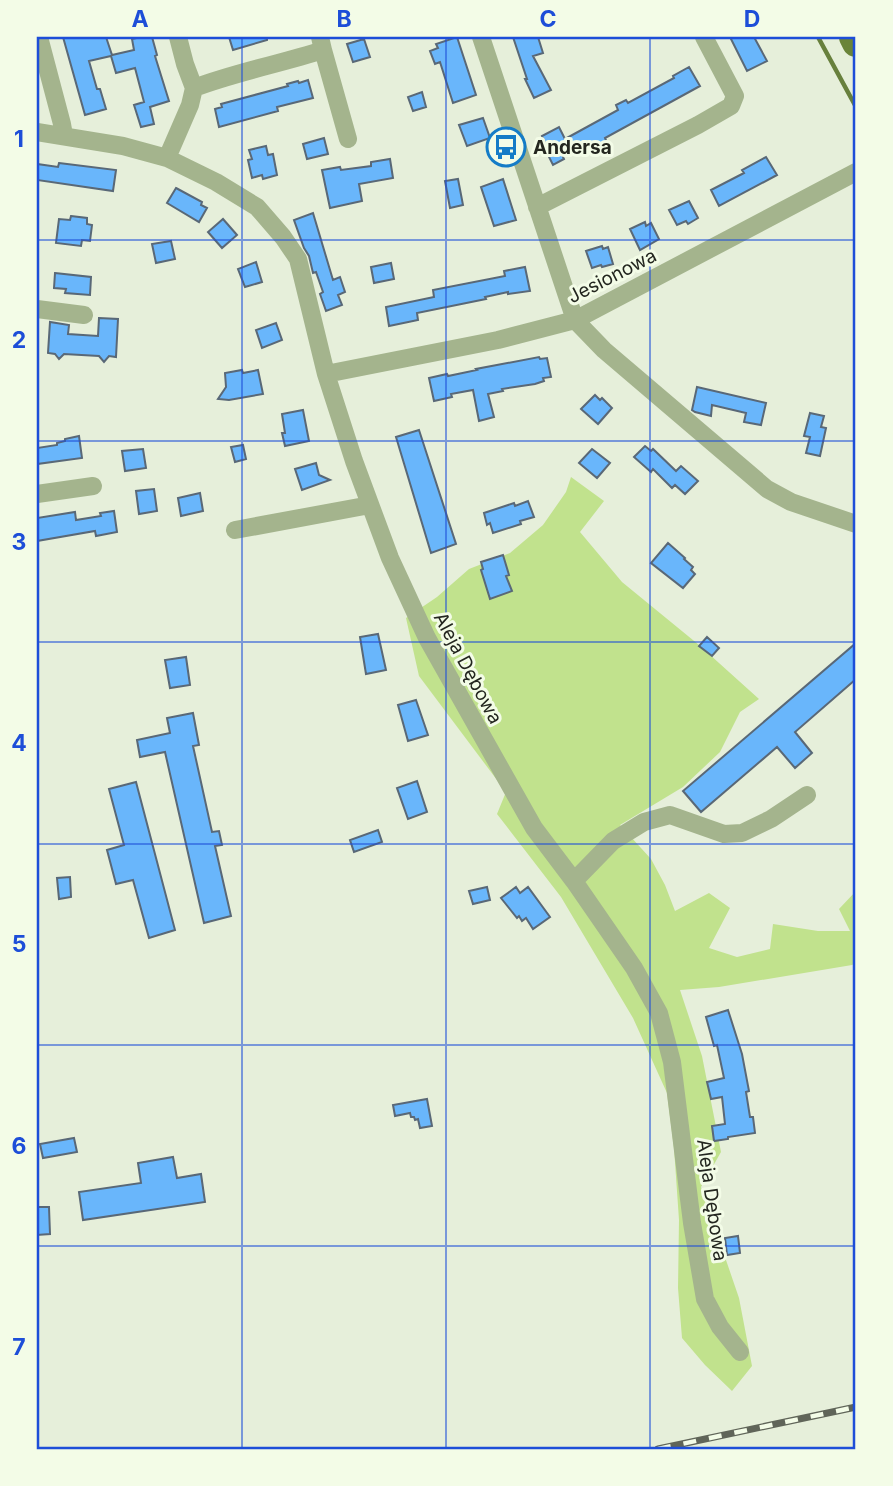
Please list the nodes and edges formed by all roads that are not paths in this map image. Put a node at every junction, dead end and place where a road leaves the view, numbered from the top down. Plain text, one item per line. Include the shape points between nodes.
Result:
1 (39, 37) edge
2 (177, 37) edge
3 (481, 37) edge
4 (704, 37) edge
5 (853, 37) edge
6 (856, 43) edge
7 (321, 44) edge
8 (194, 88) junction
9 (37, 132) edge
10 (64, 135) junction
11 (348, 139) dead end
12 (167, 158) junction
13 (856, 172) edge
14 (537, 207) junction
15 (37, 309) edge
16 (84, 315) dead end
17 (575, 320) junction
18 (326, 374) junction
19 (93, 486) dead end
20 (37, 494) edge
21 (370, 505) junction
22 (856, 524) edge
23 (235, 530) dead end
24 (807, 795) dead end
25 (574, 881) junction
26 (740, 1352) dead end

1 - 10 street
2 - 8 street
3 - 14 street
4 - 14 street via 735,96 731,106
5 - 6 main road
7 - 8 street
7 - 11 street
8 - 12 street
9 - 10 street, Aleja Dębowa
10 - 12 street, Aleja Dębowa
12 - 18 street, Aleja Dębowa via 257,207 284,237 298,259
13 - 17 street, Jesionowa
14 - 17 street
15 - 16 street
17 - 18 street, Jesionowa
17 - 22 street via 767,489
18 - 21 street, Aleja Dębowa
19 - 20 street
21 - 23 street
21 - 25 street, Aleja Dębowa via 433,649 534,828
24 - 25 street via 742,833 724,834 670,815 644,822 613,841
25 - 26 street, Aleja Dębowa via 659,1013 672,1062 705,1299

